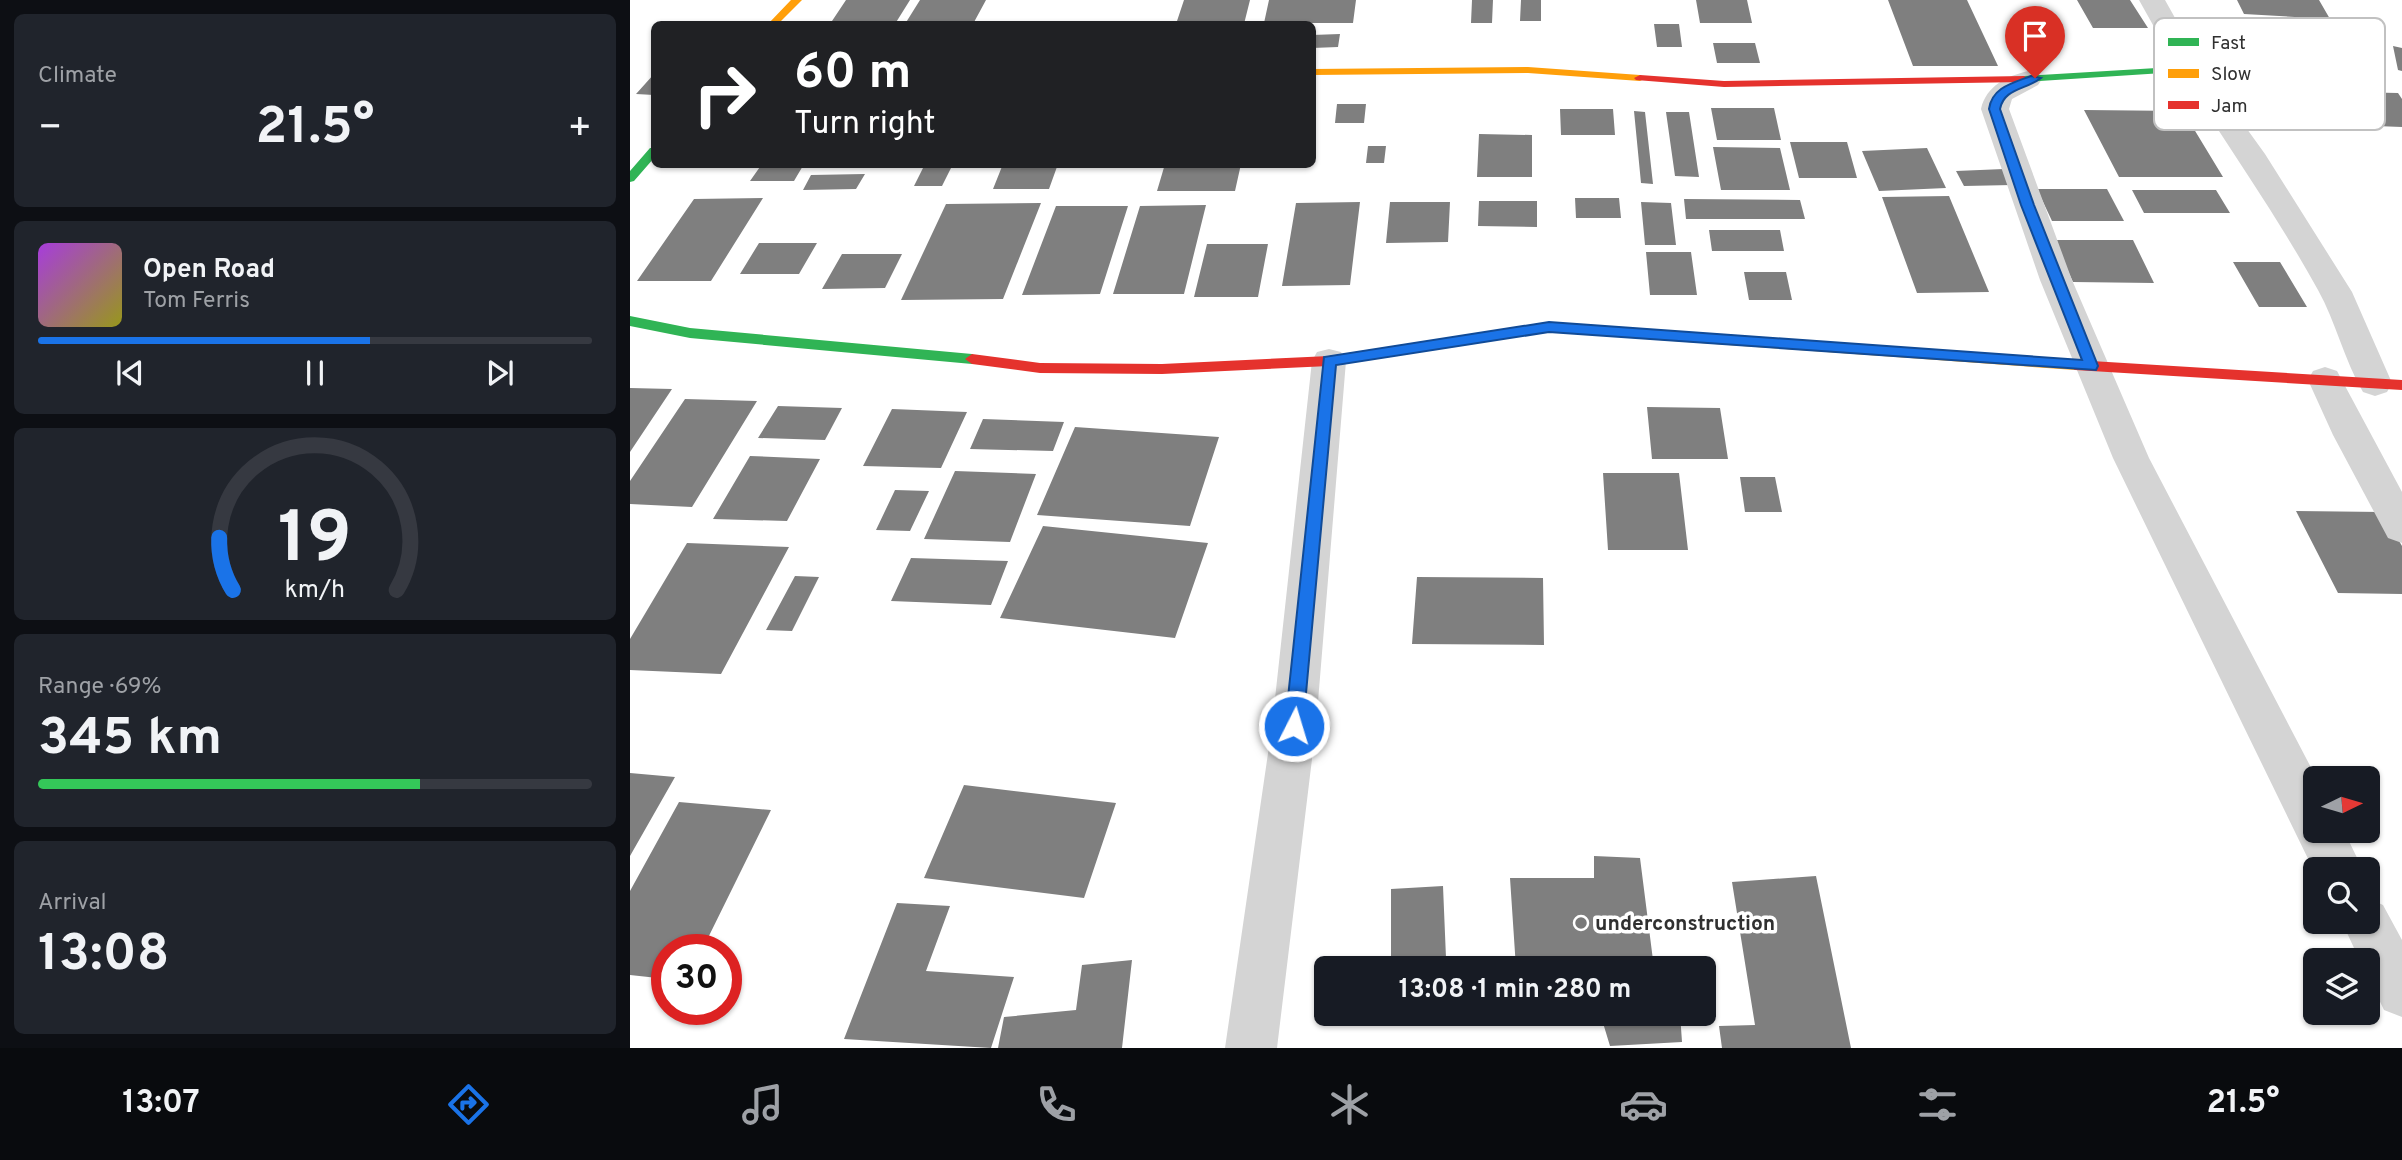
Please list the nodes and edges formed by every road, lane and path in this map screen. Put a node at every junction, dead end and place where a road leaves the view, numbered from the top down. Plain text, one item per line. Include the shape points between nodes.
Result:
1 (797, 0) edge
2 (2152, 0) edge
3 (2162, 18) edge
4 (776, 21) edge
5 (2154, 71) edge
6 (1316, 72) edge
7 (2028, 79) junction
8 (2234, 130) edge
9 (651, 154) edge
10 (630, 178) edge
11 (630, 321) edge
12 (1329, 361) junction
13 (2091, 366) junction
14 (2325, 380) junction
15 (2388, 384) edge
16 (2402, 527) edge
17 (2303, 799) edge
18 (2372, 934) edge
19 (2402, 992) edge
20 (1251, 1048) edge

1 - 4 street
2 - 3 street
5 - 7 street
6 - 7 street via 1528,70 1724,84
7 - 13 street via 2005,90 1996,99 1995,109
8 - 15 street via 2297,225
9 - 10 street
11 - 12 street via 703,335 1040,368 1162,369
12 - 13 street via 1549,327
12 - 20 street via 1294,726
13 - 14 street
13 - 17 street via 2137,470
14 - 15 street
14 - 16 street
18 - 19 street

